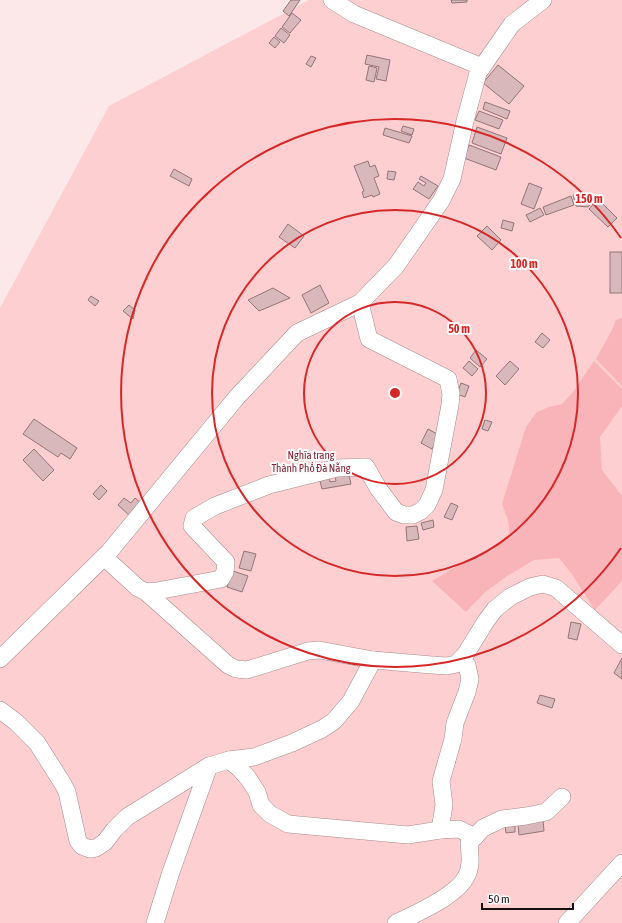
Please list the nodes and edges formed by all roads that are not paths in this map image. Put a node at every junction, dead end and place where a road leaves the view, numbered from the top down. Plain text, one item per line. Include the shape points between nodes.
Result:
1 (543, 0) edge
2 (334, 1) edge
3 (482, 67) junction
4 (360, 303) junction
5 (104, 558) junction
6 (146, 592) junction
7 (622, 645) edge
8 (0, 659) edge
9 (461, 659) junction
10 (373, 660) junction
11 (0, 710) edge
12 (229, 760) junction
13 (210, 766) junction
14 (562, 797) dead end
15 (440, 830) junction
16 (475, 837) junction
17 (622, 864) edge
18 (155, 923) edge
19 (396, 923) edge
20 (567, 923) edge

1 - 3 street via 512,24
2 - 3 street via 354,14
3 - 4 street via 476,80 452,178 441,201 396,266
4 - 5 street via 297,333 237,397
4 - 6 street via 369,339 448,379 451,394 434,490 427,505 413,515 396,512 366,467 337,468 269,485 215,506 194,518 194,530 226,562 221,579
5 - 6 street
5 - 8 street
6 - 10 street via 228,665 236,669 247,670 319,650
7 - 9 street via 556,588 544,584 530,587 510,597 495,609
9 - 10 street via 456,664 447,666
9 - 15 street via 467,665 470,679 440,781 444,806
10 - 12 street via 351,701 334,721 292,743 254,757
11 - 13 street via 37,743 67,792 78,841 90,849 105,842 126,817
12 - 13 street
12 - 15 street via 248,778 257,792 261,805 270,814 288,824 408,834
13 - 18 street
14 - 16 street via 546,812 502,819 483,828
15 - 16 street via 459,829
16 - 19 street via 469,843 471,860 467,876 459,887
17 - 20 street

